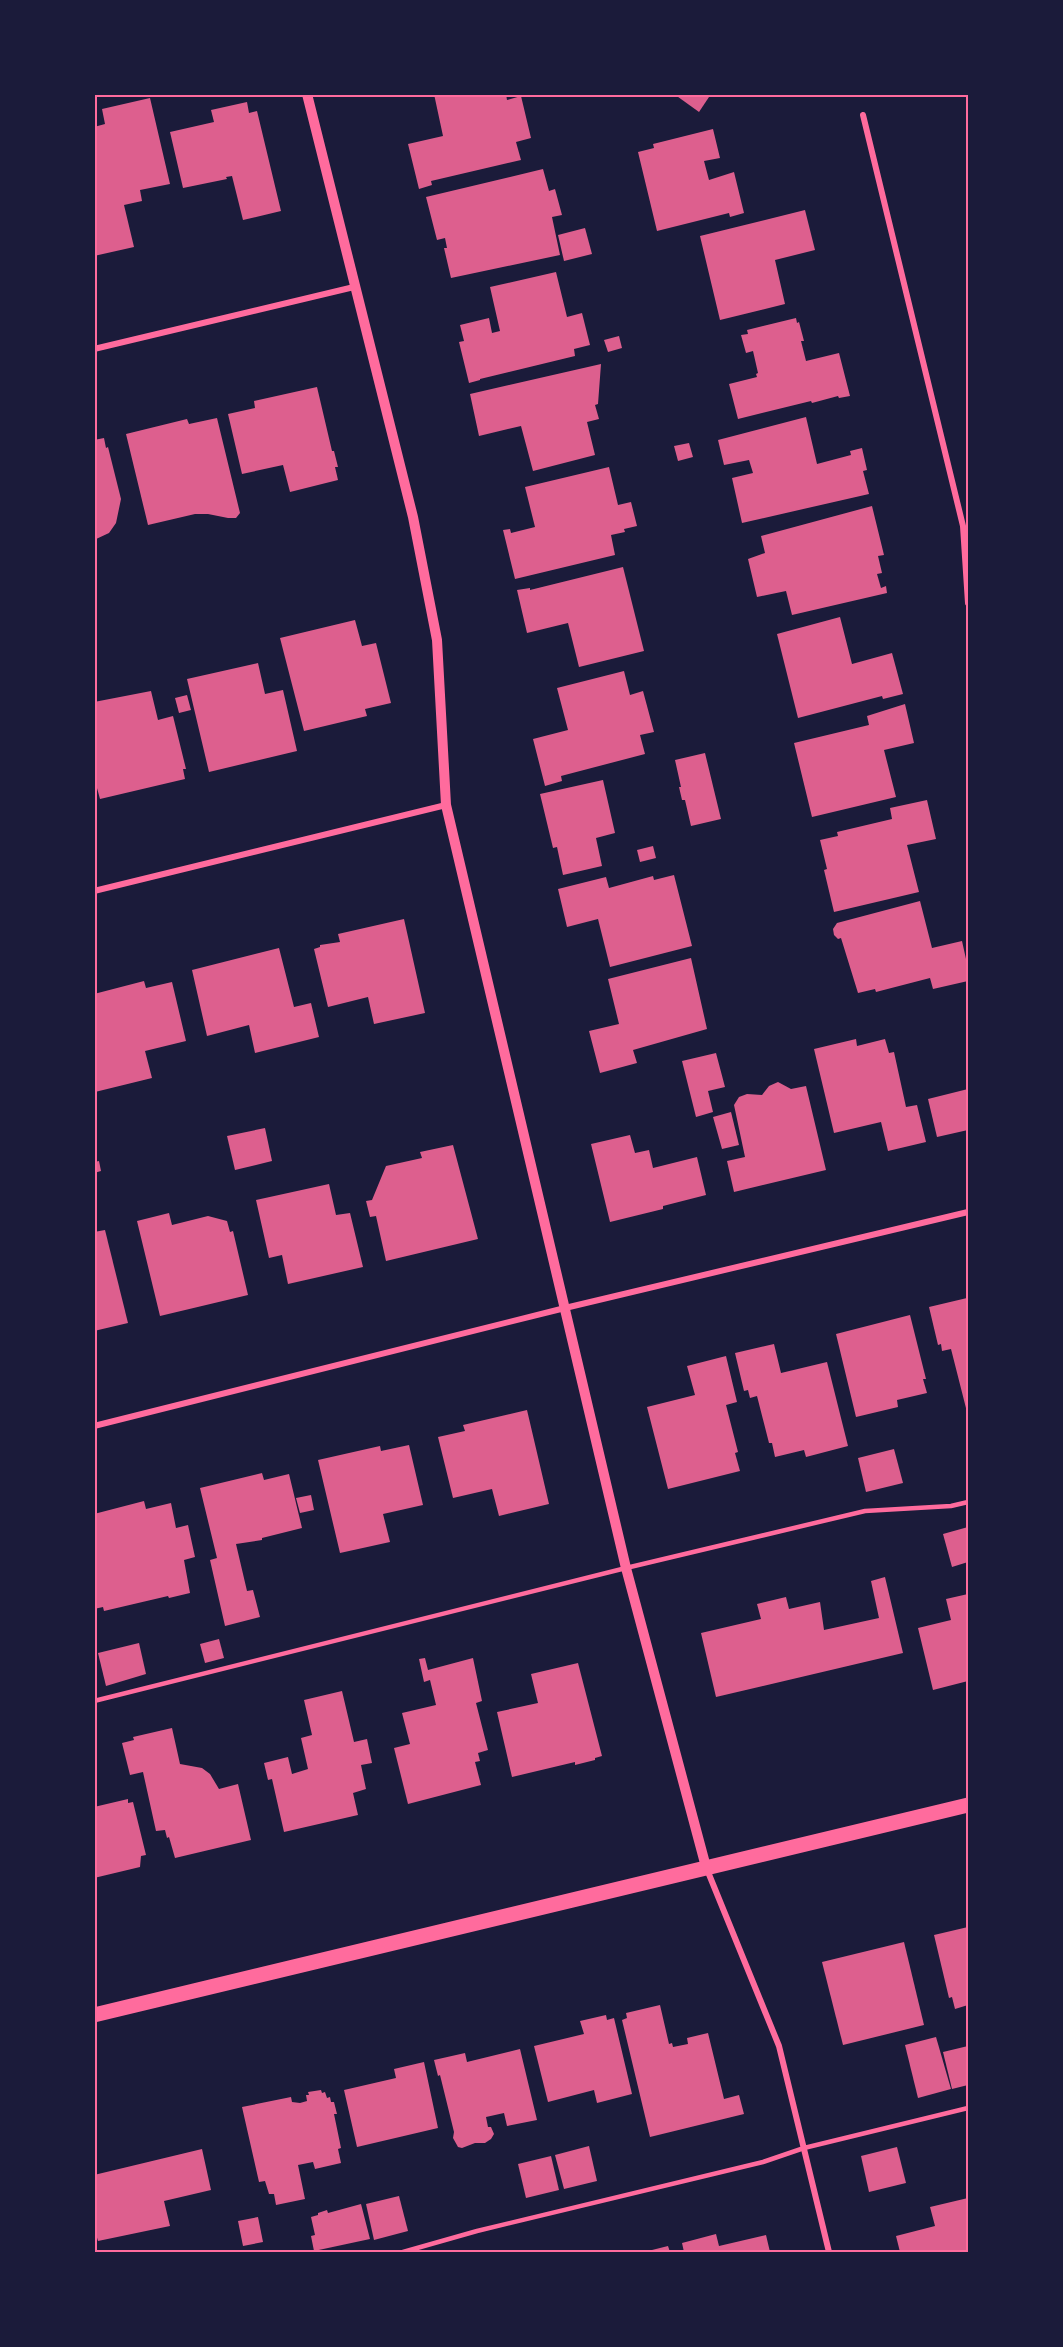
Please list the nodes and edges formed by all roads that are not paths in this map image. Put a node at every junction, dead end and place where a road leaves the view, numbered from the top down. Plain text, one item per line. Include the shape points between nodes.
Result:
1 (307, 94) edge
2 (863, 115) dead end
3 (354, 287) junction
4 (94, 349) edge
5 (969, 603) edge
6 (446, 805) junction
7 (94, 891) edge
8 (969, 1212) edge
9 (565, 1308) junction
10 (94, 1426) edge
11 (969, 1502) edge
12 (626, 1568) junction
13 (94, 1701) edge
14 (969, 1805) edge
15 (706, 1867) junction
16 (94, 2015) edge
17 (969, 2108) edge
18 (804, 2148) junction
19 (403, 2253) edge
20 (829, 2253) edge

1 - 3 street
2 - 5 street via 963,526
3 - 4 street
3 - 6 street via 413,517 437,640
6 - 7 street
6 - 9 street
8 - 9 street
9 - 10 street
9 - 12 street
11 - 12 lane via 866,1511
12 - 13 lane
12 - 15 street
14 - 15 main road
15 - 16 main road
15 - 18 street via 779,2046
17 - 18 lane
18 - 19 lane via 763,2162 477,2231
18 - 20 street

